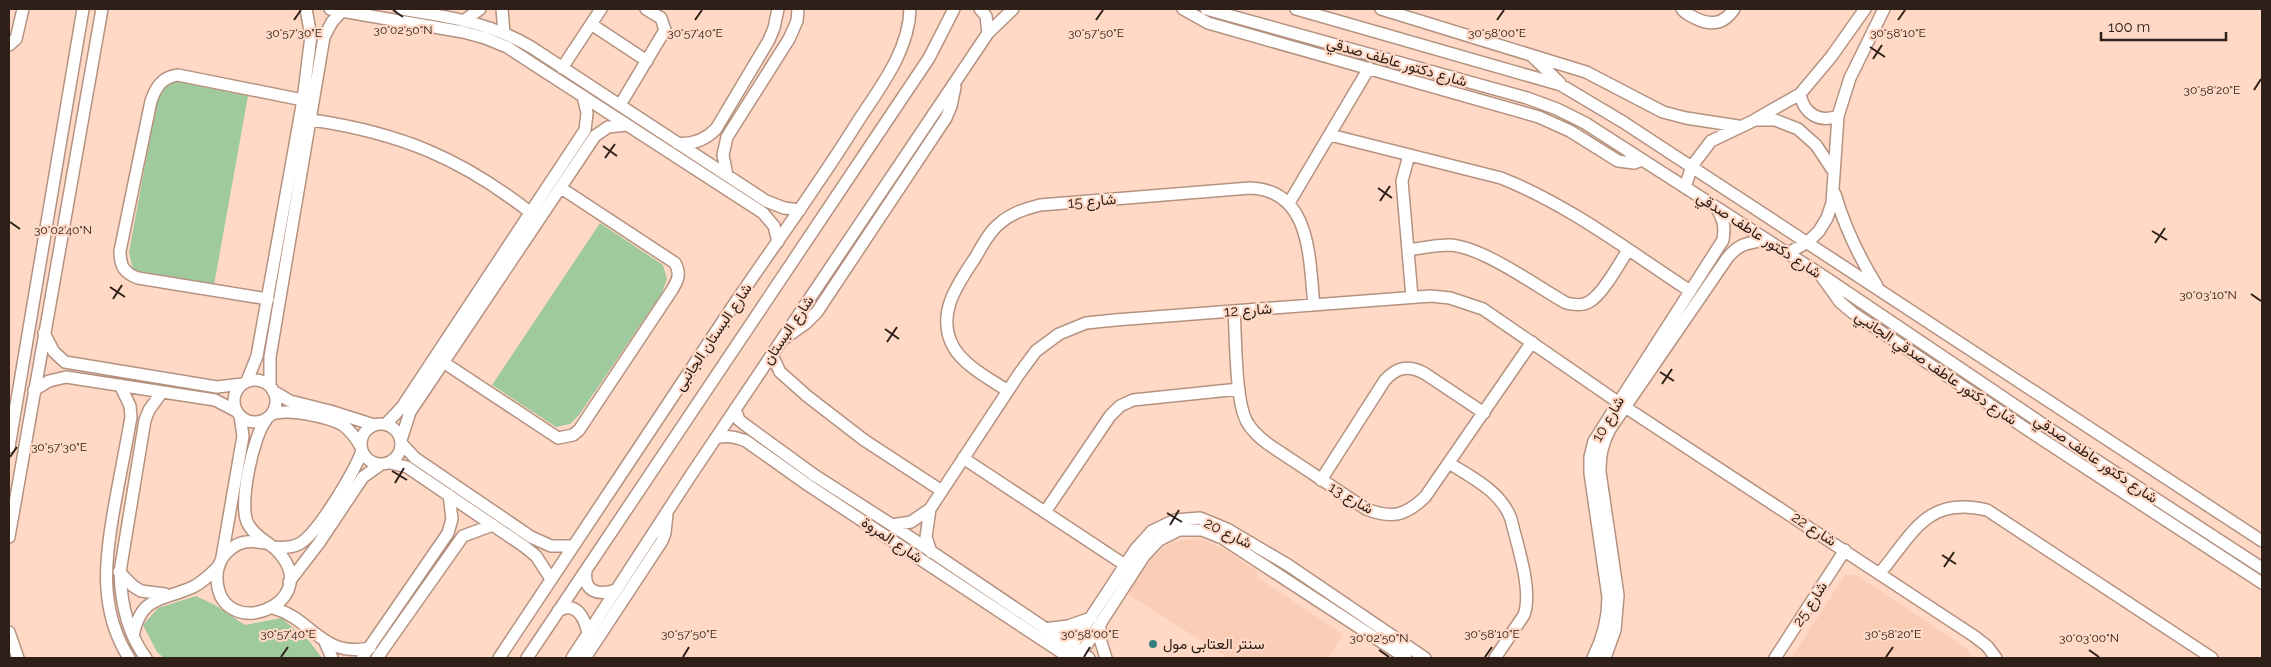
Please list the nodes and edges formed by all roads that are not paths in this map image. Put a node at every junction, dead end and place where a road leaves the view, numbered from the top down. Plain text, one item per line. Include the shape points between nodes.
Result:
1 (23, 9) edge
2 (83, 9) edge
3 (102, 9) edge
4 (306, 9) edge
5 (401, 9) edge
6 (480, 9) edge
7 (502, 9) edge
8 (601, 9) edge
9 (646, 9) edge
10 (778, 9) edge
11 (798, 9) edge
12 (910, 9) edge
13 (954, 9) edge
14 (980, 9) edge
15 (1013, 9) edge
16 (1183, 9) edge
17 (1206, 9) edge
18 (1296, 9) edge
19 (1382, 9) edge
20 (1682, 9) edge
21 (1734, 9) edge
22 (1865, 9) edge
23 (1884, 9) edge
24 (336, 10) edge
25 (1856, 14) edge
26 (439, 15) junction
27 (465, 20) junction
28 (591, 24) junction
29 (437, 28) junction
30 (311, 31) junction
31 (504, 32) junction
32 (988, 33) junction
33 (325, 34) junction
34 (9, 45) edge
35 (1530, 53) junction
36 (647, 61) junction
37 (562, 68) junction
38 (1370, 68) junction
39 (1561, 85) junction
40 (1800, 94) junction
41 (583, 96) junction
42 (303, 100) junction
43 (620, 105) junction
44 (1838, 116) junction
45 (312, 120) junction
46 (1755, 120) junction
47 (627, 125) junction
48 (1738, 126) junction
49 (647, 131) junction
50 (590, 133) junction
51 (712, 133) junction
52 (1330, 135) junction
53 (726, 140) junction
54 (677, 143) junction
55 (300, 155) junction
56 (1410, 155) junction
57 (1642, 160) junction
58 (1692, 166) junction
59 (1834, 172) junction
60 (727, 175) junction
61 (823, 176) junction
62 (1684, 187) junction
63 (562, 188) junction
64 (842, 188) junction
65 (1833, 188) junction
66 (759, 203) junction
67 (1289, 203) junction
68 (1716, 208) junction
69 (800, 210) junction
70 (531, 213) junction
71 (1766, 239) junction
72 (778, 242) junction
73 (1808, 242) junction
74 (516, 244) junction
75 (1408, 250) junction
76 (1628, 250) junction
77 (1788, 253) junction
78 (1820, 274) junction
79 (37, 280) junction
80 (53, 283) junction
81 (1879, 290) junction
82 (1690, 292) junction
83 (1412, 297) junction
84 (268, 299) junction
85 (1314, 305) junction
86 (1234, 311) junction
87 (44, 333) junction
88 (1532, 342) junction
89 (772, 355) junction
90 (65, 362) junction
91 (443, 362) junction
92 (66, 377) junction
93 (245, 383) junction
94 (120, 385) junction
95 (272, 389) junction
96 (1239, 389) junction
97 (34, 390) junction
98 (1008, 391) junction
99 (162, 392) junction
100 (1622, 404) junction
101 (735, 409) junction
102 (404, 413) junction
103 (1484, 413) junction
104 (238, 414) junction
105 (131, 417) junction
106 (269, 417) junction
107 (145, 420) junction
108 (380, 425) junction
109 (716, 438) junction
110 (402, 442) junction
111 (9, 446) edge
112 (362, 449) junction
113 (415, 458) junction
114 (964, 458) junction
115 (2096, 460) junction
116 (1449, 463) junction
117 (385, 464) junction
118 (408, 468) junction
119 (2089, 470) junction
120 (1321, 480) junction
121 (942, 491) junction
122 (449, 495) junction
123 (930, 508) junction
124 (1046, 512) junction
125 (667, 513) junction
126 (10, 520) edge
127 (493, 524) junction
128 (892, 525) junction
129 (448, 533) junction
130 (9, 537) edge
131 (458, 541) junction
132 (2262, 541) edge
133 (541, 542) junction
134 (269, 545) junction
135 (573, 546) junction
136 (1845, 550) junction
137 (931, 552) junction
138 (536, 556) junction
139 (220, 563) junction
140 (1126, 565) junction
141 (587, 568) junction
142 (2262, 568) edge
143 (106, 572) junction
144 (120, 572) junction
145 (1880, 573) junction
146 (551, 579) junction
147 (2262, 584) edge
148 (193, 587) junction
149 (288, 587) junction
150 (616, 590) junction
151 (219, 592) junction
152 (169, 594) junction
153 (273, 608) junction
154 (558, 611) junction
155 (298, 619) junction
156 (1096, 621) junction
157 (394, 623) junction
158 (1044, 629) junction
159 (9, 632) edge
160 (588, 634) junction
161 (133, 636) junction
162 (325, 642) junction
163 (370, 648) junction
164 (1074, 656) edge
165 (18, 658) edge
166 (129, 658) edge
167 (146, 658) edge
168 (332, 658) edge
169 (362, 658) edge
170 (377, 658) edge
171 (498, 658) edge
172 (527, 658) edge
173 (572, 658) edge
174 (585, 658) edge
175 (1106, 658) edge
176 (1406, 658) edge
177 (1425, 658) edge
178 (1495, 658) edge
179 (1593, 658) edge
180 (1605, 658) edge
181 (1775, 658) edge
182 (1996, 658) edge
183 (2212, 658) edge

1 - 34 street via 16,39
2 - 79 street
3 - 80 street
4 - 30 street
5 - 26 street
6 - 27 street
7 - 31 street
8 - 28 street
9 - 36 street via 660,18 665,26 664,34
10 - 51 street via 770,40
11 - 53 street via 789,39
12 - 61 street, شارع البستان الجانبى via 900,51
13 - 64 street via 929,58
14 - 32 street via 986,16
15 - 32 street, شارع البستان
16 - 38 street via 1208,22
17 - 57 street, شارع دكتور عاطف صدقي via 1527,98 1585,123
18 - 39 street, شارع دكتور عاطف صدقي
19 - 35 street
20 - 21 street via 1705,23 1713,24 1729,16
22 - 25 street
23 - 44 street via 1850,78
24 - 29 street
24 - 33 street
25 - 40 street via 1831,57
26 - 27 street
26 - 29 street
27 - 31 street
28 - 36 street
28 - 37 street
29 - 41 street via 501,44
30 - 33 street
30 - 42 street
31 - 37 street
32 - 89 street, شارع البستان
33 - 45 street
35 - 39 street
35 - 48 street via 1586,72 1663,112
36 - 43 street
37 - 43 street
38 - 52 street
38 - 57 street via 1539,117 1570,131 1618,161 1634,163
39 - 58 street, شارع دكتور عاطف صدقي
40 - 44 street via 1805,108 1816,117 1831,119
40 - 46 street
41 - 47 street
41 - 50 street
42 - 55 street
42 - 84 street via 178,76 164,79 151,101 120,251 122,266 138,278
43 - 49 street
44 - 59 street
45 - 55 street
45 - 70 street via 377,132 433,152 482,177
46 - 48 street
46 - 59 street via 1775,120 1798,129 1816,145
47 - 49 street
47 - 50 street
48 - 58 street via 1710,141
49 - 54 street
49 - 66 street
50 - 63 street
50 - 70 street
51 - 53 street via 720,140
51 - 54 street via 696,142
52 - 56 street
52 - 67 street
53 - 60 street via 723,155
54 - 60 street
55 - 84 street
55 - 95 street via 270,357
56 - 75 street via 1402,180
56 - 76 street via 1522,186
57 - 62 street, شارع دكتور عاطف صدقي
58 - 62 street
58 - 73 street, شارع دكتور عاطف صدقي
59 - 65 street
60 - 66 street
61 - 64 street
61 - 69 street, شارع البستان الجانبى
62 - 68 street, شارع دكتور عاطف صدقي
63 - 74 street
63 - 91 street via 674,263 679,277 579,430 573,435 558,438
64 - 141 street
65 - 73 street via 1827,218
65 - 81 street via 1859,258
66 - 69 street
66 - 72 street via 776,231
67 - 85 street via 1299,217 1307,239
67 - 98 street, شارع 15 via 1274,193 1250,188 1040,205 1012,215 999,224 984,242 953,291 947,310 947,330 954,348 967,363
68 - 71 street, شارع دكتور عاطف صدقي
68 - 82 street, شارع 10 via 1725,229 1723,240
69 - 72 street, شارع البستان الجانبى
70 - 74 street
71 - 77 street, شارع دكتور عاطف صدقي
71 - 100 street, شارع 10 via 1747,242 1728,257
72 - 135 street, شارع البستان الجانبى
73 - 77 street
73 - 81 street, شارع دكتور عاطف صدقي
74 - 91 street
74 - 102 street
75 - 76 street via 1451,245 1468,248 1566,303 1578,305 1590,302
75 - 83 street
76 - 82 street
77 - 78 street, شارع دكتور عاطف صدقي
78 - 115 street, شارع دكتور عاطف صدقي
78 - 119 street, شارع دكتور عاطف صدقي الجانبي via 1840,302 1853,313
79 - 80 street
79 - 111 street
80 - 87 street
81 - 132 street, شارع دكتور عاطف صدقي
82 - 100 street, شارع 10
83 - 85 street, شارع 12
83 - 88 street, شارع 12 via 1440,297 1468,303 1483,309
84 - 93 street via 256,363
85 - 86 street, شارع 12
86 - 96 street, شارع 13
86 - 98 street, شارع 12 via 1086,324 1059,334 1036,351
87 - 90 street via 54,352
87 - 97 street
88 - 100 street, شارع 12
88 - 103 street, شارع 13
89 - 101 street, شارع البستان
89 - 121 street via 780,372 807,396 864,440
90 - 92 street via 60,373
90 - 93 street via 217,387
91 - 102 street
92 - 94 street
92 - 97 street via 49,381
93 - 95 street via 259,380
93 - 104 street via 238,388 233,400
94 - 99 street
94 - 105 street via 130,406
95 - 106 street via 276,402
95 - 108 street via 290,401
96 - 120 street, شارع 13 via 1240,405 1256,435
96 - 124 street via 1133,400 1120,406
97 - 126 street
98 - 114 street, شارع 12
99 - 104 street via 215,400
99 - 107 street via 154,400
100 - 136 street, شارع 22
100 - 179 street, شارع 10 via 1594,440 1590,457 1608,597 1605,629
100 - 180 street, شارع 10 via 1603,443 1600,457 1618,595 1616,630
101 - 109 street, شارع البستان
101 - 128 street, شارع المروة via 744,424 814,475
102 - 108 street
102 - 110 street
103 - 116 street, شارع 13
103 - 120 street via 1424,373 1403,367 1386,380
104 - 106 street via 250,422
104 - 139 street via 243,436
105 - 107 street via 140,414
105 - 143 street via 107,548
106 - 112 street via 285,411 334,421 350,431
106 - 134 street via 256,437 243,509 255,534
107 - 144 street
108 - 110 street via 398,432
108 - 112 street via 364,434
109 - 125 street, شارع البستان
109 - 164 street, شارع المروة via 726,436 746,441 808,485
110 - 113 street
110 - 117 street via 397,458
112 - 117 street via 371,462
112 - 134 street via 353,470 308,537 291,547
113 - 118 street
113 - 133 street
114 - 121 street, شارع 12
114 - 124 street
115 - 119 street
115 - 142 street, شارع دكتور عاطف صدقي
116 - 120 street, شارع 13 via 1425,497 1414,508 1398,515 1381,515 1366,509
116 - 178 street via 1498,496 1511,518 1527,607
117 - 118 street
117 - 149 street via 363,477
118 - 122 street
119 - 147 street, شارع دكتور عاطف صدقي الجانبي
121 - 123 street, شارع 12
122 - 127 street
122 - 129 street via 452,519
123 - 128 street, شارع 12 via 911,522
123 - 137 street, شارع 12 via 926,537
124 - 140 street
125 - 150 street, شارع البستان
125 - 174 street via 662,541
126 - 130 street
127 - 131 street via 470,532
127 - 138 street
128 - 137 street, شارع المروة
129 - 131 street via 457,534
129 - 157 street
131 - 157 street
133 - 135 street
133 - 138 street via 542,551
134 - 139 street via 255,541 236,545
134 - 149 street via 286,562
135 - 146 street, شارع البستان الجانبى
136 - 145 street, شارع 22
136 - 181 street, شارع 25
137 - 158 street, شارع المروة
138 - 146 street
139 - 148 street
139 - 151 street
140 - 156 street, شارع 20
140 - 177 street, شارع 20 via 1152,531 1174,520 1200,518 1227,529 1288,565
141 - 150 street via 587,586 595,592
141 - 154 street
143 - 144 street
143 - 166 street via 108,608 114,629
144 - 152 street via 141,591
144 - 161 street via 125,617
145 - 182 street, شارع 22 via 1974,636
145 - 183 street via 1928,516 1947,508 1967,506 1987,510
146 - 171 street, شارع البستان الجانبى
148 - 151 street
148 - 152 street
149 - 153 street
149 - 155 street
150 - 160 street, شارع البستان
151 - 153 street via 227,604 243,613 262,613
152 - 161 street via 145,609
153 - 155 street
154 - 160 street via 564,607 581,613
154 - 172 street
155 - 162 street
156 - 158 street
156 - 164 street, شارع 20
156 - 175 street
156 - 176 street, شارع 20 via 1159,540 1180,530 1202,530 1222,538
157 - 163 street
157 - 170 street
158 - 164 street, شارع المروة
159 - 165 street
160 - 173 street, شارع البستان
161 - 167 street
162 - 163 street via 347,649
162 - 168 street
163 - 169 street

